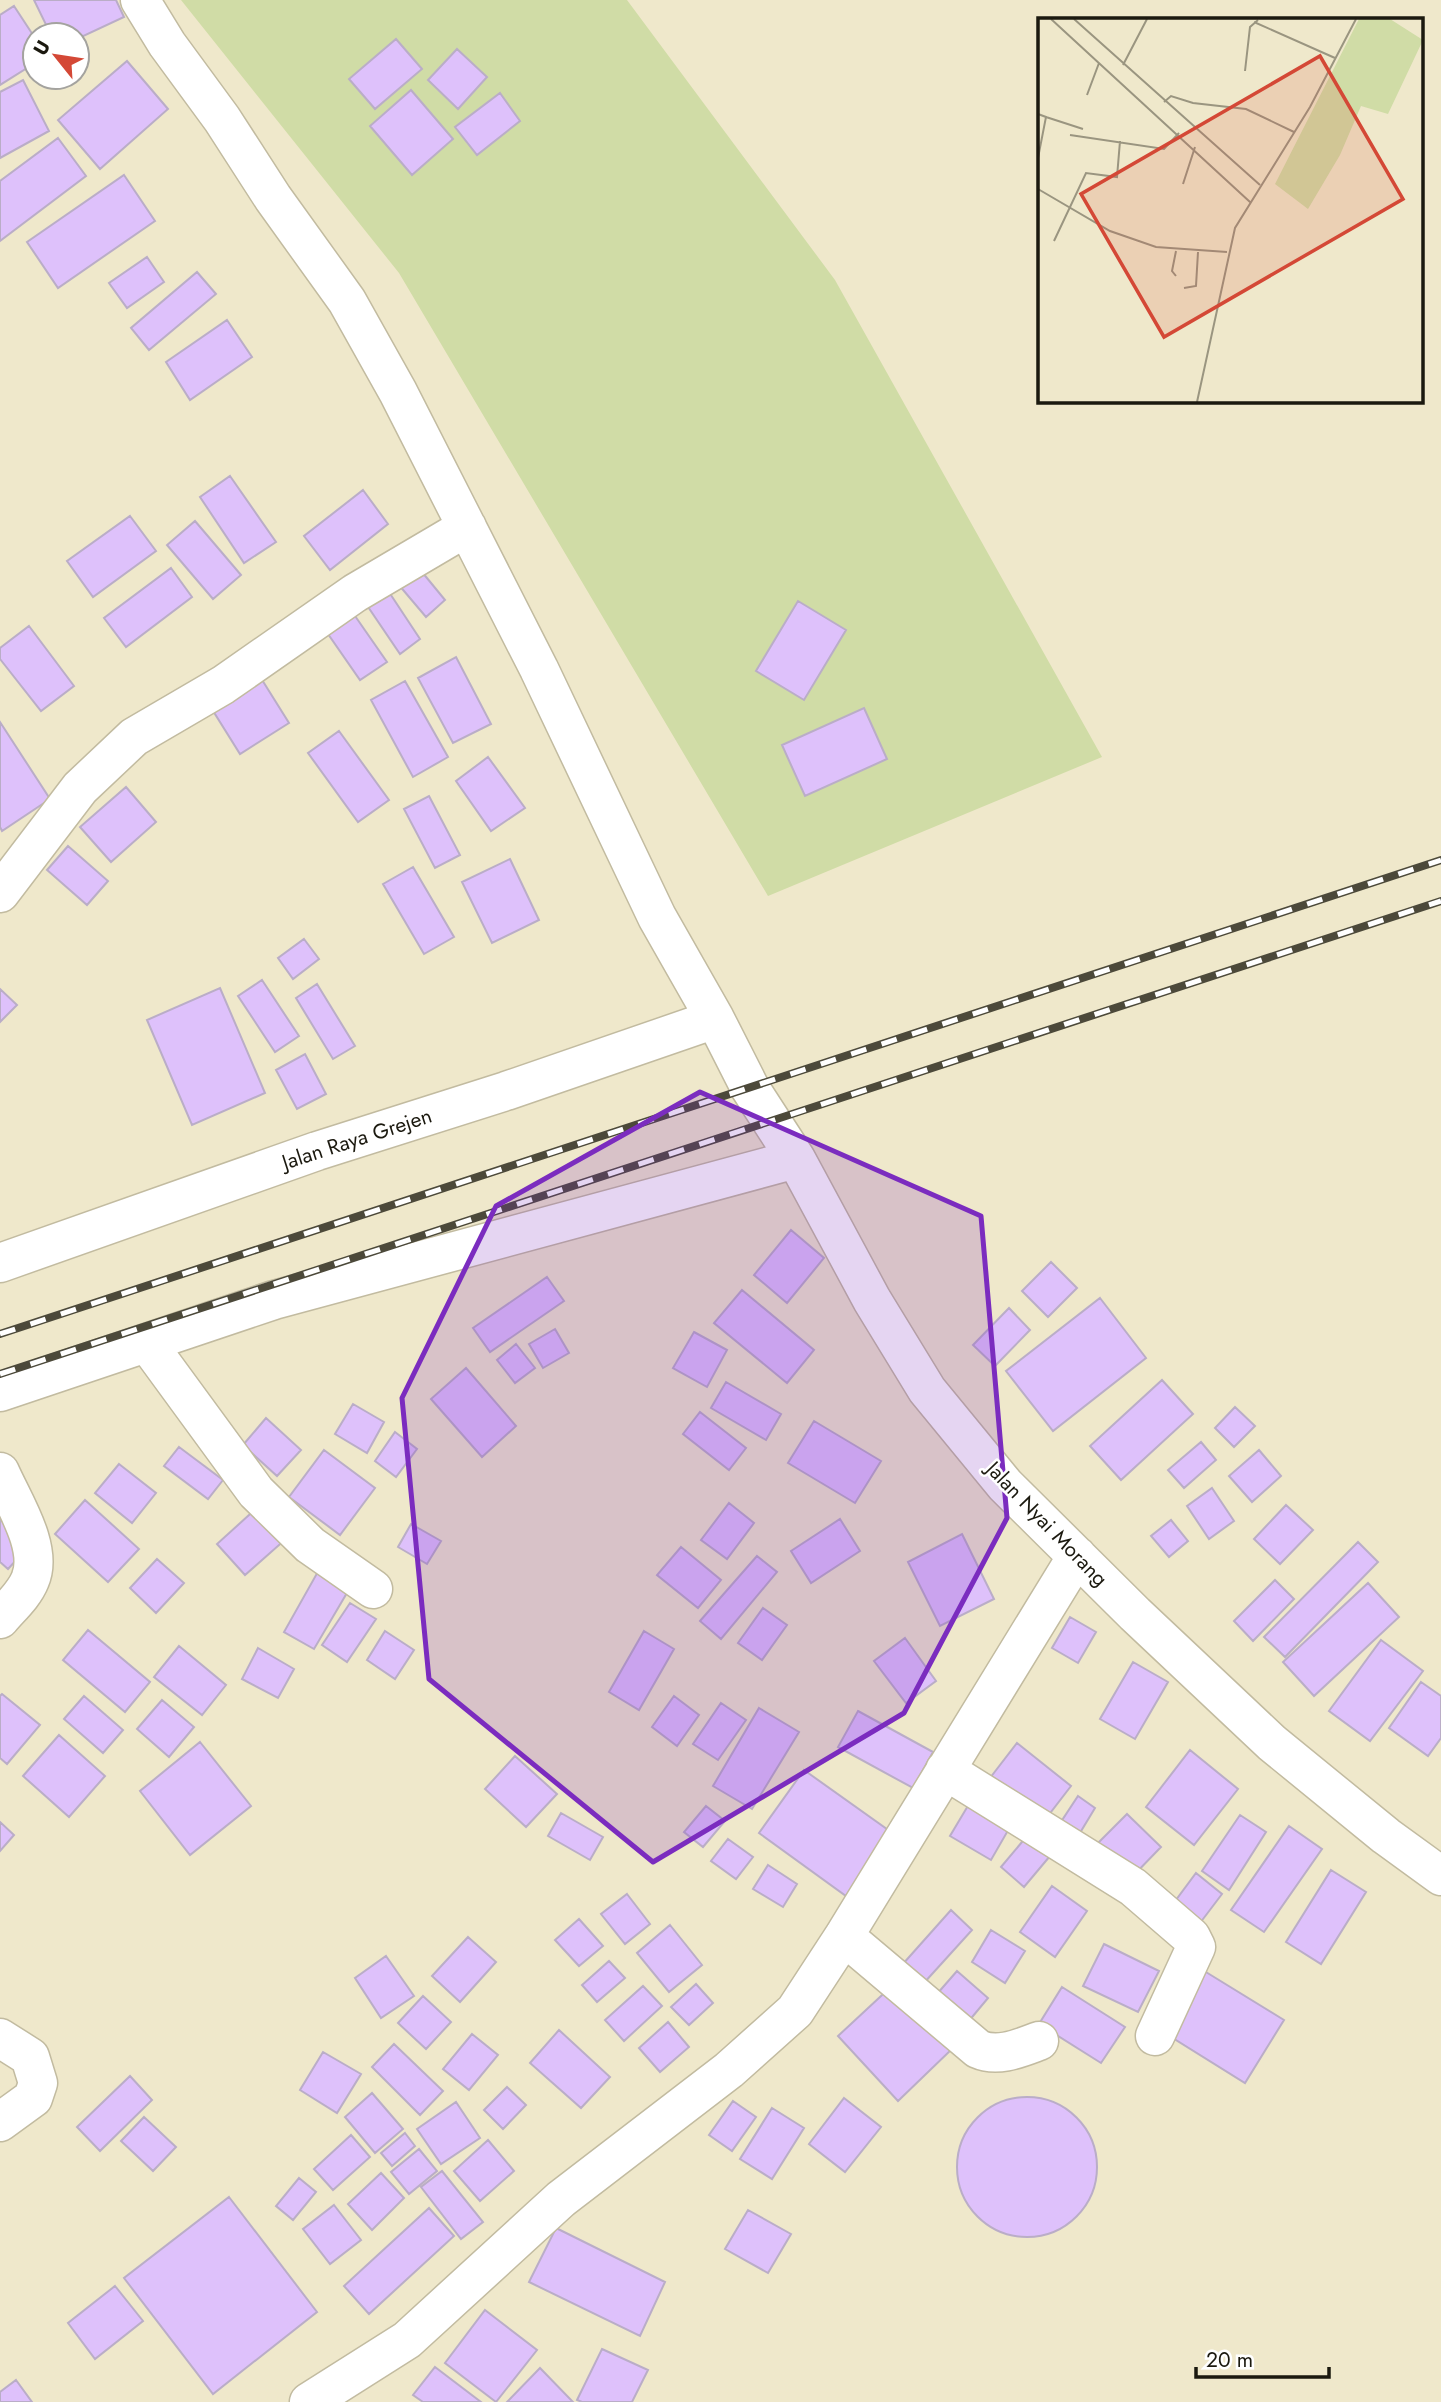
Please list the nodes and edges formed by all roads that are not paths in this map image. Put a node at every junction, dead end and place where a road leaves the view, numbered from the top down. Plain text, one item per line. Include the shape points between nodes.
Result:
1 (140, 0) edge
2 (467, 527) junction
3 (0, 893) edge
4 (715, 1019) junction
5 (796, 1159) junction
6 (0, 1263) edge
7 (147, 1343) junction
8 (0, 1392) edge
9 (0, 1472) edge
10 (1077, 1556) junction
11 (373, 1590) dead end
12 (0, 1619) edge
13 (946, 1770) junction
14 (1441, 1876) edge
15 (844, 1936) junction
16 (1155, 2036) dead end
17 (0, 2038) edge
18 (1039, 2040) dead end
19 (0, 2122) edge
20 (309, 2402) edge

1 - 2 street, Jalan Nyai Morang via 347,301
2 - 3 street via 355,593 223,685 134,737 80,789
2 - 4 street, Jalan Nyai Morang via 657,917
4 - 5 street, Jalan Nyai Morang
4 - 6 street, Jalan Raya Grejen via 317,1151
5 - 7 street via 274,1300
5 - 10 street, Jalan Nyai Morang via 927,1390 1005,1485
7 - 8 street
7 - 11 street via 256,1492 310,1545
9 - 12 street via 31,1539 34,1566 30,1582
10 - 13 street
10 - 14 street, Jalan Nyai Morang via 1272,1743
13 - 15 street
13 - 16 street via 1133,1887 1191,1937 1195,1947 1190,1963
15 - 18 street via 978,2049 1010,2052
15 - 20 street via 795,2011 729,2070 561,2199 407,2340
17 - 19 street via 30,2057 38,2082 33,2098

